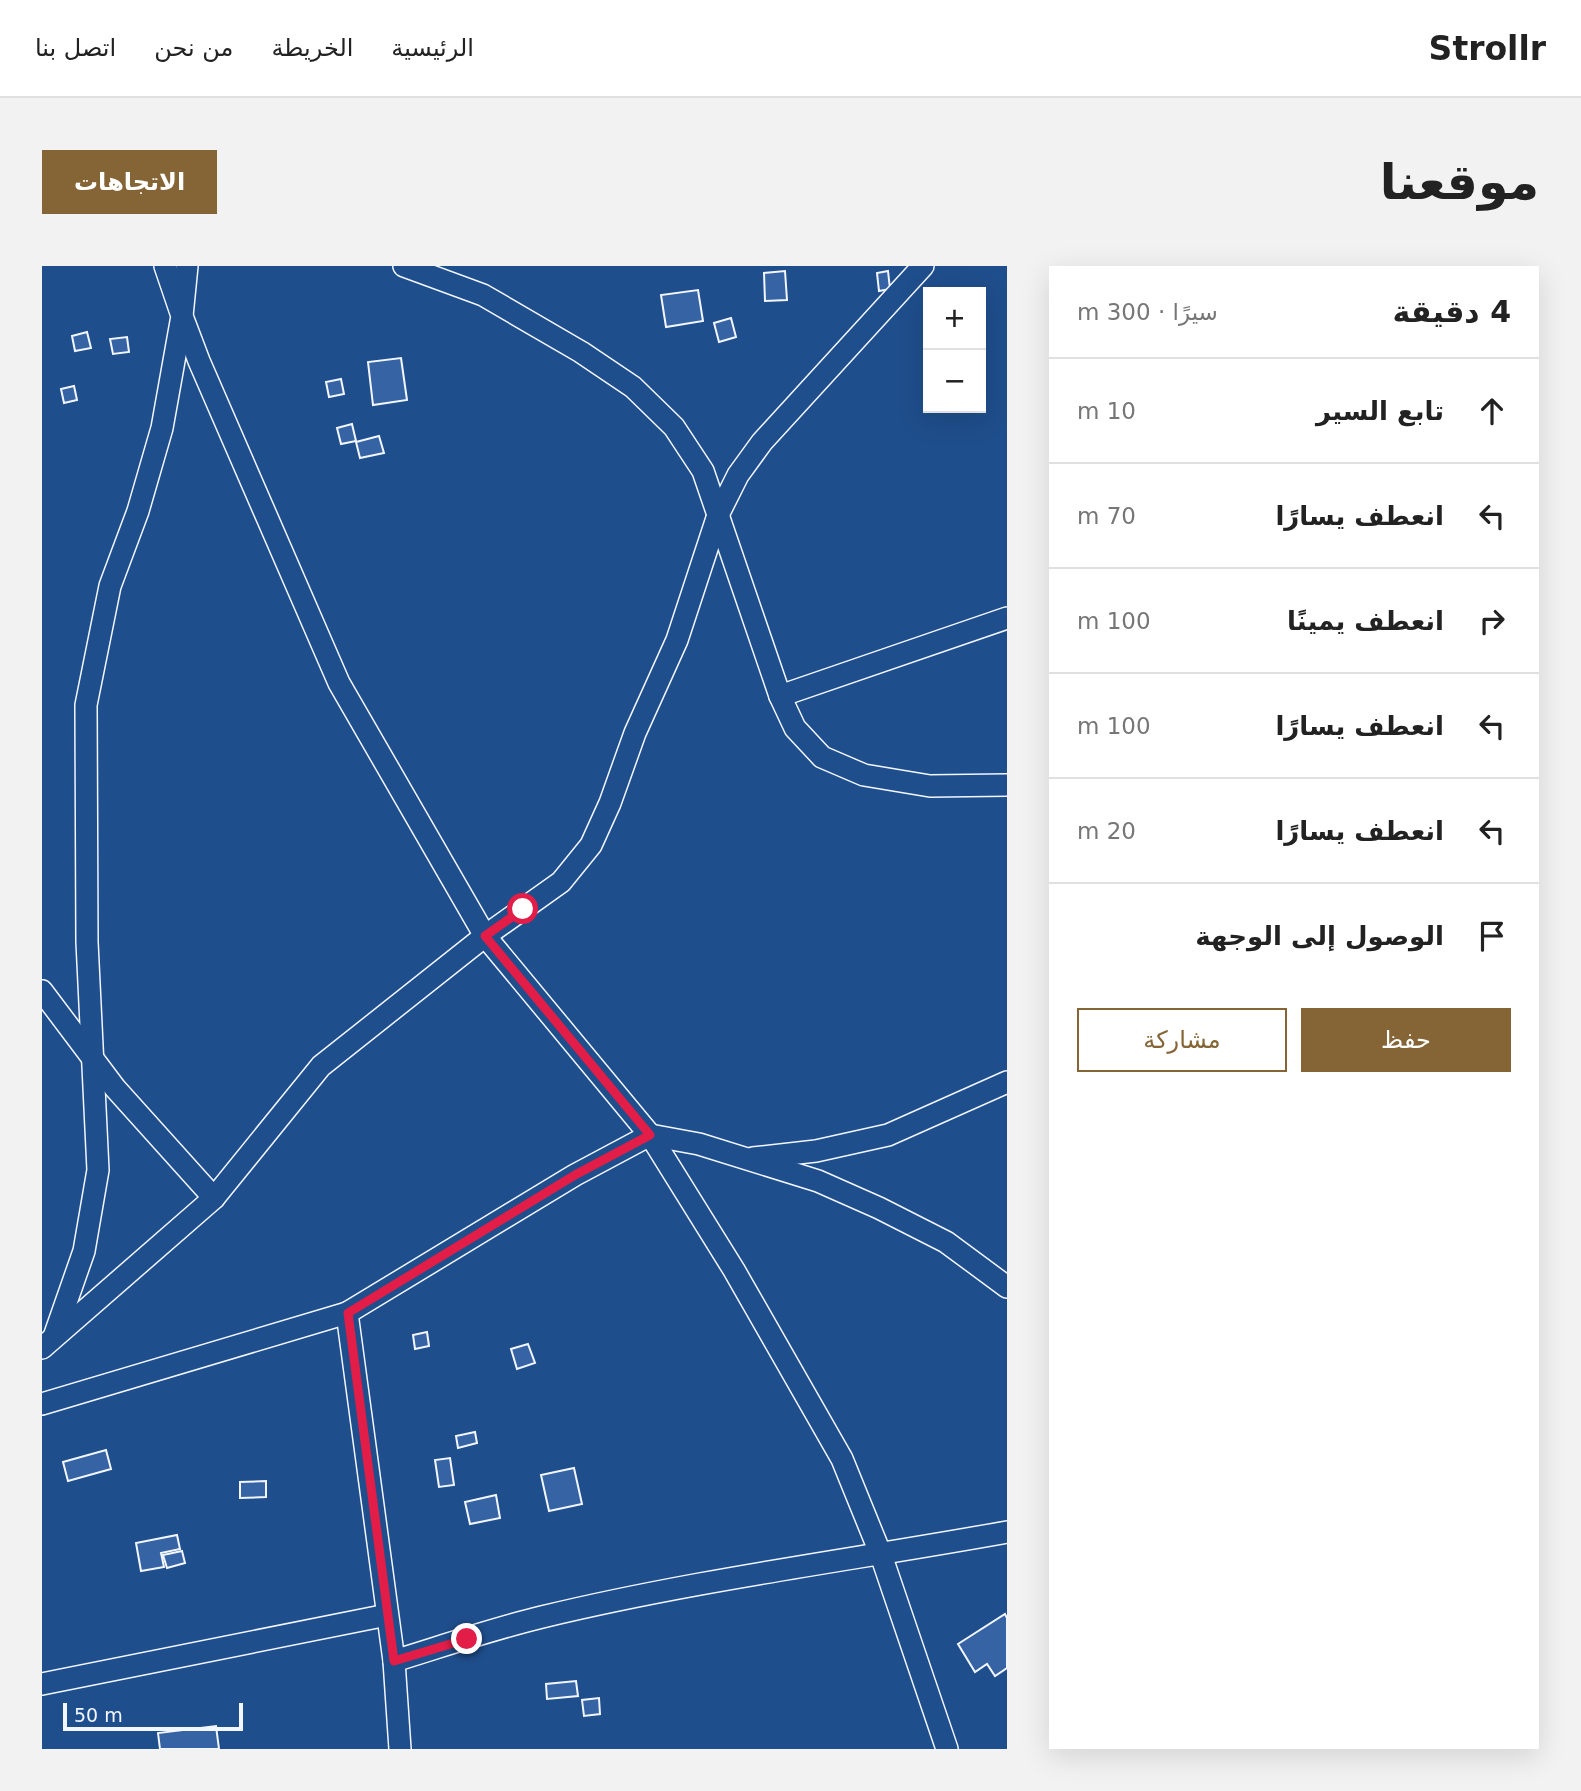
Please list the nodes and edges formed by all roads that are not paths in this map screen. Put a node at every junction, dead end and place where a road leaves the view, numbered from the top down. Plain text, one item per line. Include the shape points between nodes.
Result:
1 (404, 266) edge
2 (923, 266) edge
3 (170, 267) edge
4 (182, 316) junction
5 (719, 515) junction
6 (1007, 618) edge
7 (780, 696) junction
8 (1007, 785) edge
9 (485, 936) junction
10 (42, 991) edge
11 (91, 1056) junction
12 (1007, 1082) edge
13 (650, 1135) junction
14 (744, 1159) junction
15 (214, 1198) junction
16 (1007, 1287) edge
17 (348, 1313) junction
18 (48, 1343) edge
19 (42, 1404) edge
20 (1007, 1532) edge
21 (881, 1555) junction
22 (387, 1615) junction
23 (394, 1661) junction
24 (42, 1684) edge
25 (400, 1749) edge
26 (947, 1749) edge

1 - 5 street via 482,295 633,387 674,427 703,471
2 - 5 street via 762,442 738,475
3 - 4 street
4 - 9 street via 339,683
4 - 11 street via 162,428 110,586 86,705
5 - 7 street
5 - 9 street via 677,640 591,845 561,883
6 - 7 street
7 - 8 street via 795,728 822,757 864,775 930,786
9 - 13 street
9 - 15 street via 321,1066
10 - 11 street
11 - 15 street
11 - 18 street via 98,1170 84,1251
12 - 14 street via 888,1135 816,1151
13 - 14 street
13 - 17 street via 575,1175
13 - 21 street via 842,1459
14 - 16 street via 818,1181 879,1208 946,1242
15 - 18 street
17 - 19 street
17 - 22 street
20 - 21 street
21 - 23 street via 736,1576 540,1618
21 - 26 street
22 - 23 street
22 - 24 street
23 - 25 street

